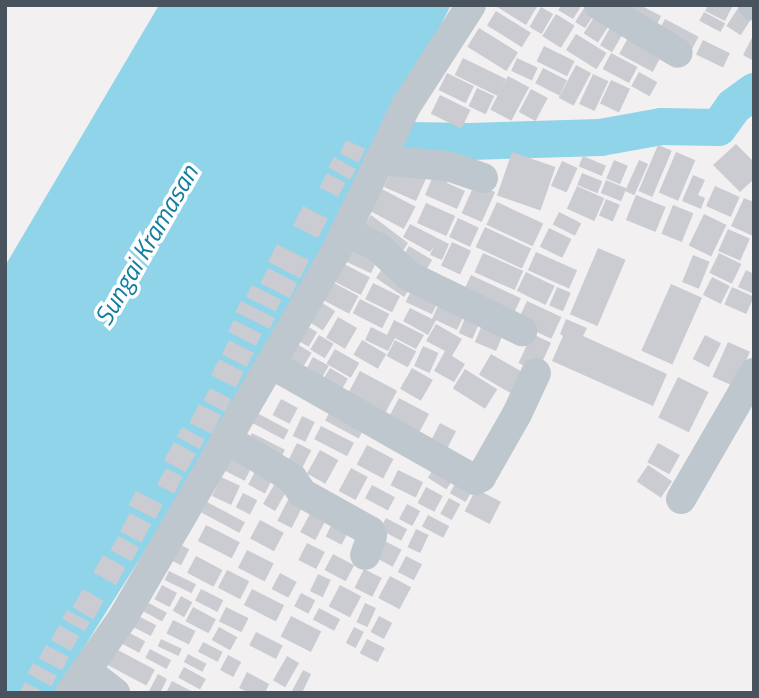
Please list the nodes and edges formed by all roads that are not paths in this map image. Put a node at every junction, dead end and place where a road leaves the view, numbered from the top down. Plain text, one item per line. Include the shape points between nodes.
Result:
1 (471, 5) edge
2 (599, 5) edge
3 (678, 52) dead end
4 (380, 158) junction
5 (483, 178) dead end
6 (346, 231) junction
7 (522, 331) dead end
8 (271, 364) junction
9 (536, 373) dead end
10 (754, 373) edge
11 (227, 439) junction
12 (681, 499) dead end
13 (365, 555) dead end
14 (78, 682) edge
15 (115, 693) edge

1 - 4 street
2 - 3 street
4 - 5 street via 448,166
4 - 6 street
6 - 7 street via 379,248 409,276
6 - 8 street
8 - 9 street via 475,480 517,414
8 - 11 street
10 - 12 street
11 - 13 street via 292,478 302,493 370,531
11 - 14 street via 122,619
14 - 15 street

